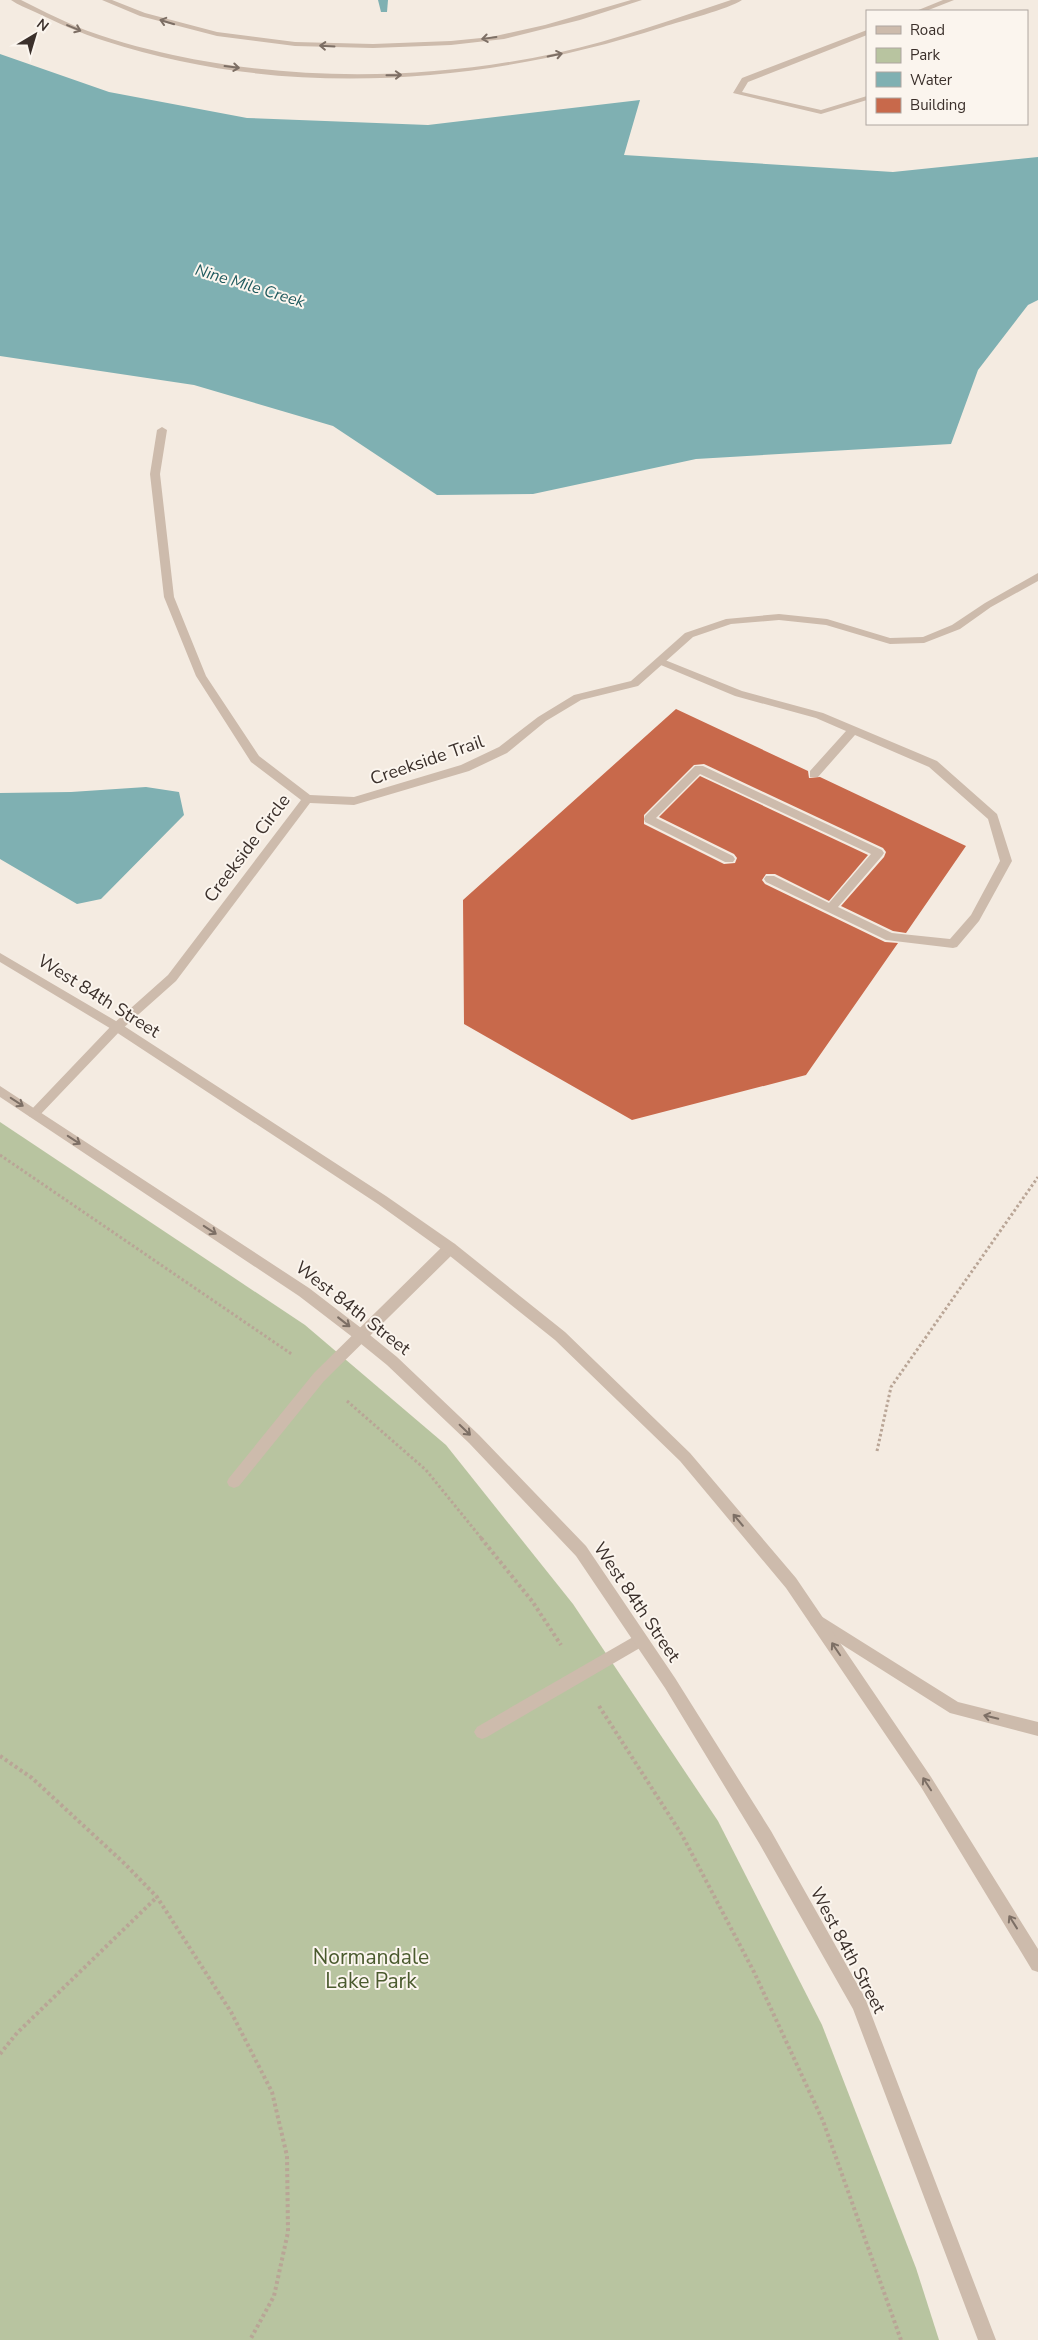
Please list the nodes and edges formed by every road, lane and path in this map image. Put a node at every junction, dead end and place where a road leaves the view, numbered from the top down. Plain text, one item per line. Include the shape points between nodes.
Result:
1 (15, 0) edge
2 (106, 0) edge
3 (638, 0) edge
4 (738, 0) edge
5 (950, 0) edge
6 (923, 10) edge
7 (866, 32) edge
8 (866, 98) edge
9 (162, 430) dead end
10 (1038, 576) edge
11 (660, 661) junction
12 (854, 729) junction
13 (814, 774) dead end
14 (307, 799) junction
15 (729, 859) dead end
16 (770, 879) dead end
17 (830, 909) junction
18 (0, 957) edge
19 (117, 1027) junction
20 (0, 1091) edge
21 (34, 1114) junction
22 (1038, 1177) edge
23 (450, 1248) junction
24 (360, 1335) junction
25 (877, 1450) dead end
26 (234, 1482) dead end
27 (816, 1619) junction
28 (640, 1640) junction
29 (1038, 1729) edge
30 (482, 1732) dead end
31 (0, 1756) edge
32 (157, 1897) junction
33 (1038, 1964) edge
34 (0, 2054) edge
35 (250, 2340) edge
36 (987, 2340) edge

1 -> 4 street via 79,31 135,49 215,65 336,76 407,75 486,68 556,55
3 -> 2 street via 516,35 454,44 364,47 286,44 222,34 172,24
5 - 6 street
7 - 8 street via 745,80 737,93 821,112
9 - 14 street, Creekside Circle via 155,474 170,597 201,676 255,758
10 - 11 street, Creekside Trail via 956,627 924,640 890,641 827,622 779,617 730,620 689,635
11 - 12 street via 739,694 820,715
11 - 14 street, Creekside Trail via 634,684 578,697 542,719 503,750 465,768 354,801
12 - 13 street
12 - 17 street via 933,764 993,817 1006,861 975,918 953,944 890,938
14 - 19 street, Creekside Circle via 172,978
15 - 17 street via 649,819 699,769 878,853
16 - 17 street
18 - 19 street, West 84th Street
19 - 21 street, Creekside Circle
19 - 23 street, West 84th Street
20 -> 21 street, West 84th Street
21 -> 24 street, West 84th Street via 304,1292
22 - 25 path via 891,1387
23 - 24 street
27 -> 23 street, West 84th Street via 791,1582 685,1457 560,1336
24 - 26 street via 319,1377
24 -> 28 street, West 84th Street via 474,1439 581,1552
29 -> 27 street via 955,1708
33 -> 27 street, West 84th Street via 926,1782
28 - 30 street
28 - 36 street, West 84th Street via 765,1837 859,2004
31 - 32 path via 32,1778 126,1864
32 - 34 path
32 - 35 path via 231,2012 272,2092 287,2156 288,2232 274,2296

